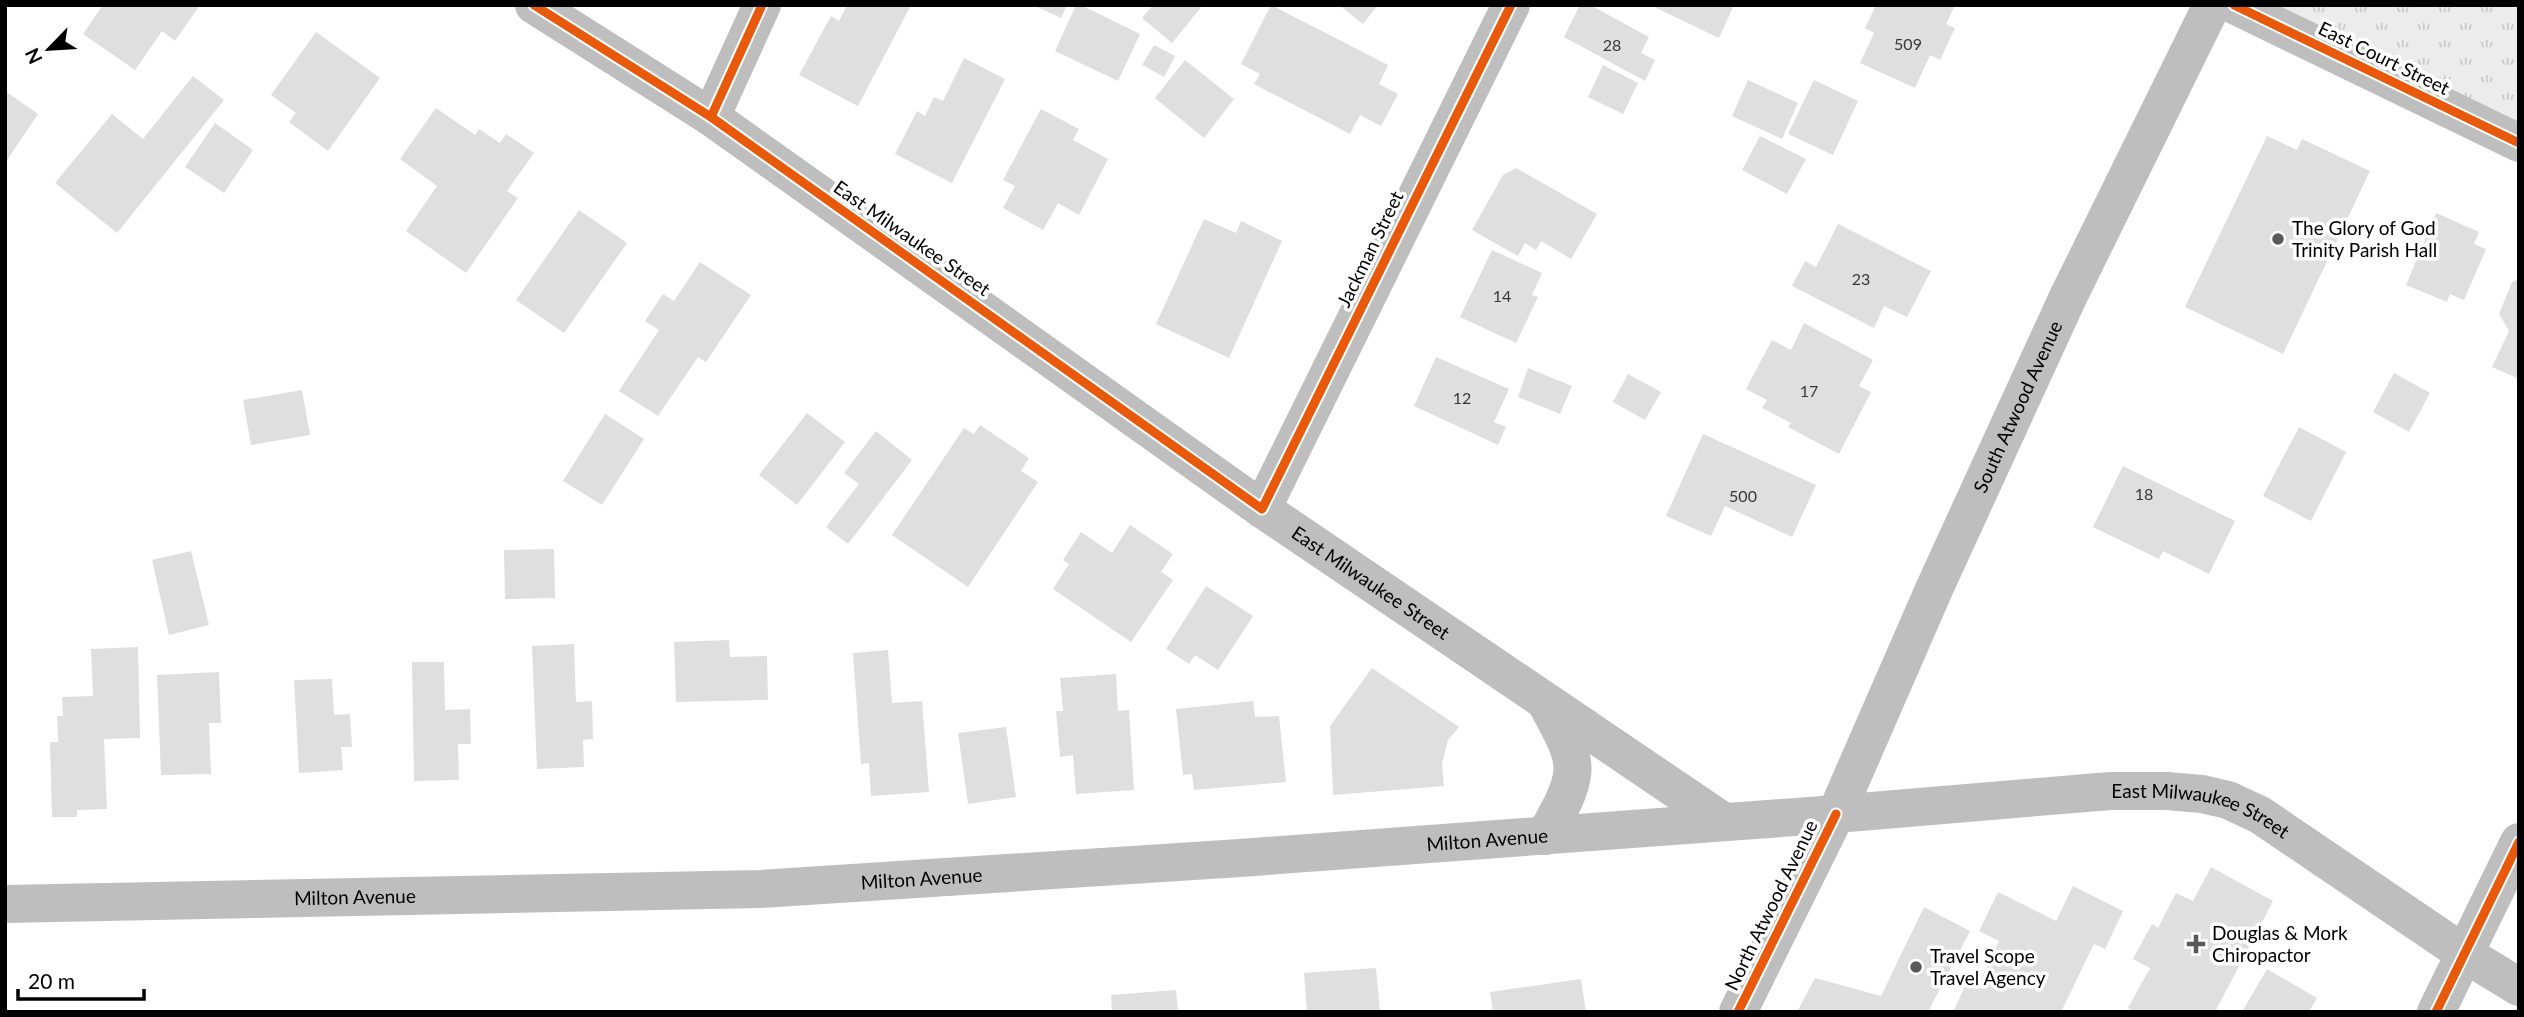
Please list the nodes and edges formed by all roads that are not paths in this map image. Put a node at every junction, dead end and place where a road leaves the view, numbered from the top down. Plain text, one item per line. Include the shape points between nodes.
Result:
1 (534, 5) edge
2 (762, 5) edge
3 (1511, 5) edge
4 (2212, 5) edge
5 (2234, 5) edge
6 (711, 117) junction
7 (2519, 143) edge
8 (1262, 509) junction
9 (1546, 702) junction
10 (1836, 814) junction
11 (1724, 822) junction
12 (1545, 836) junction
13 (2519, 842) edge
14 (5, 904) edge
15 (2465, 954) junction
16 (2519, 988) edge
17 (1738, 1012) edge
18 (2436, 1012) edge

1 - 6 main road, East Milwaukee Street
2 - 6 main road
3 - 8 main road, Jackman Street
4 - 10 main road, South Atwood Avenue via 2068,297
5 - 7 main road, East Court Street
6 - 8 main road, East Milwaukee Street
8 - 9 main road, East Milwaukee Street
9 - 11 main road, East Milwaukee Street
9 - 12 main road via 1565,741 1572,774
10 - 11 main road, Milton Avenue
10 - 15 main road, East Milwaukee Street via 2110,791 2167,791 2228,800 2260,815
10 - 17 main road, North Atwood Avenue
11 - 12 main road, Milton Avenue
12 - 14 main road, Milton Avenue via 760,889
13 - 15 main road
15 - 16 main road, East Milwaukee Street
15 - 18 main road

